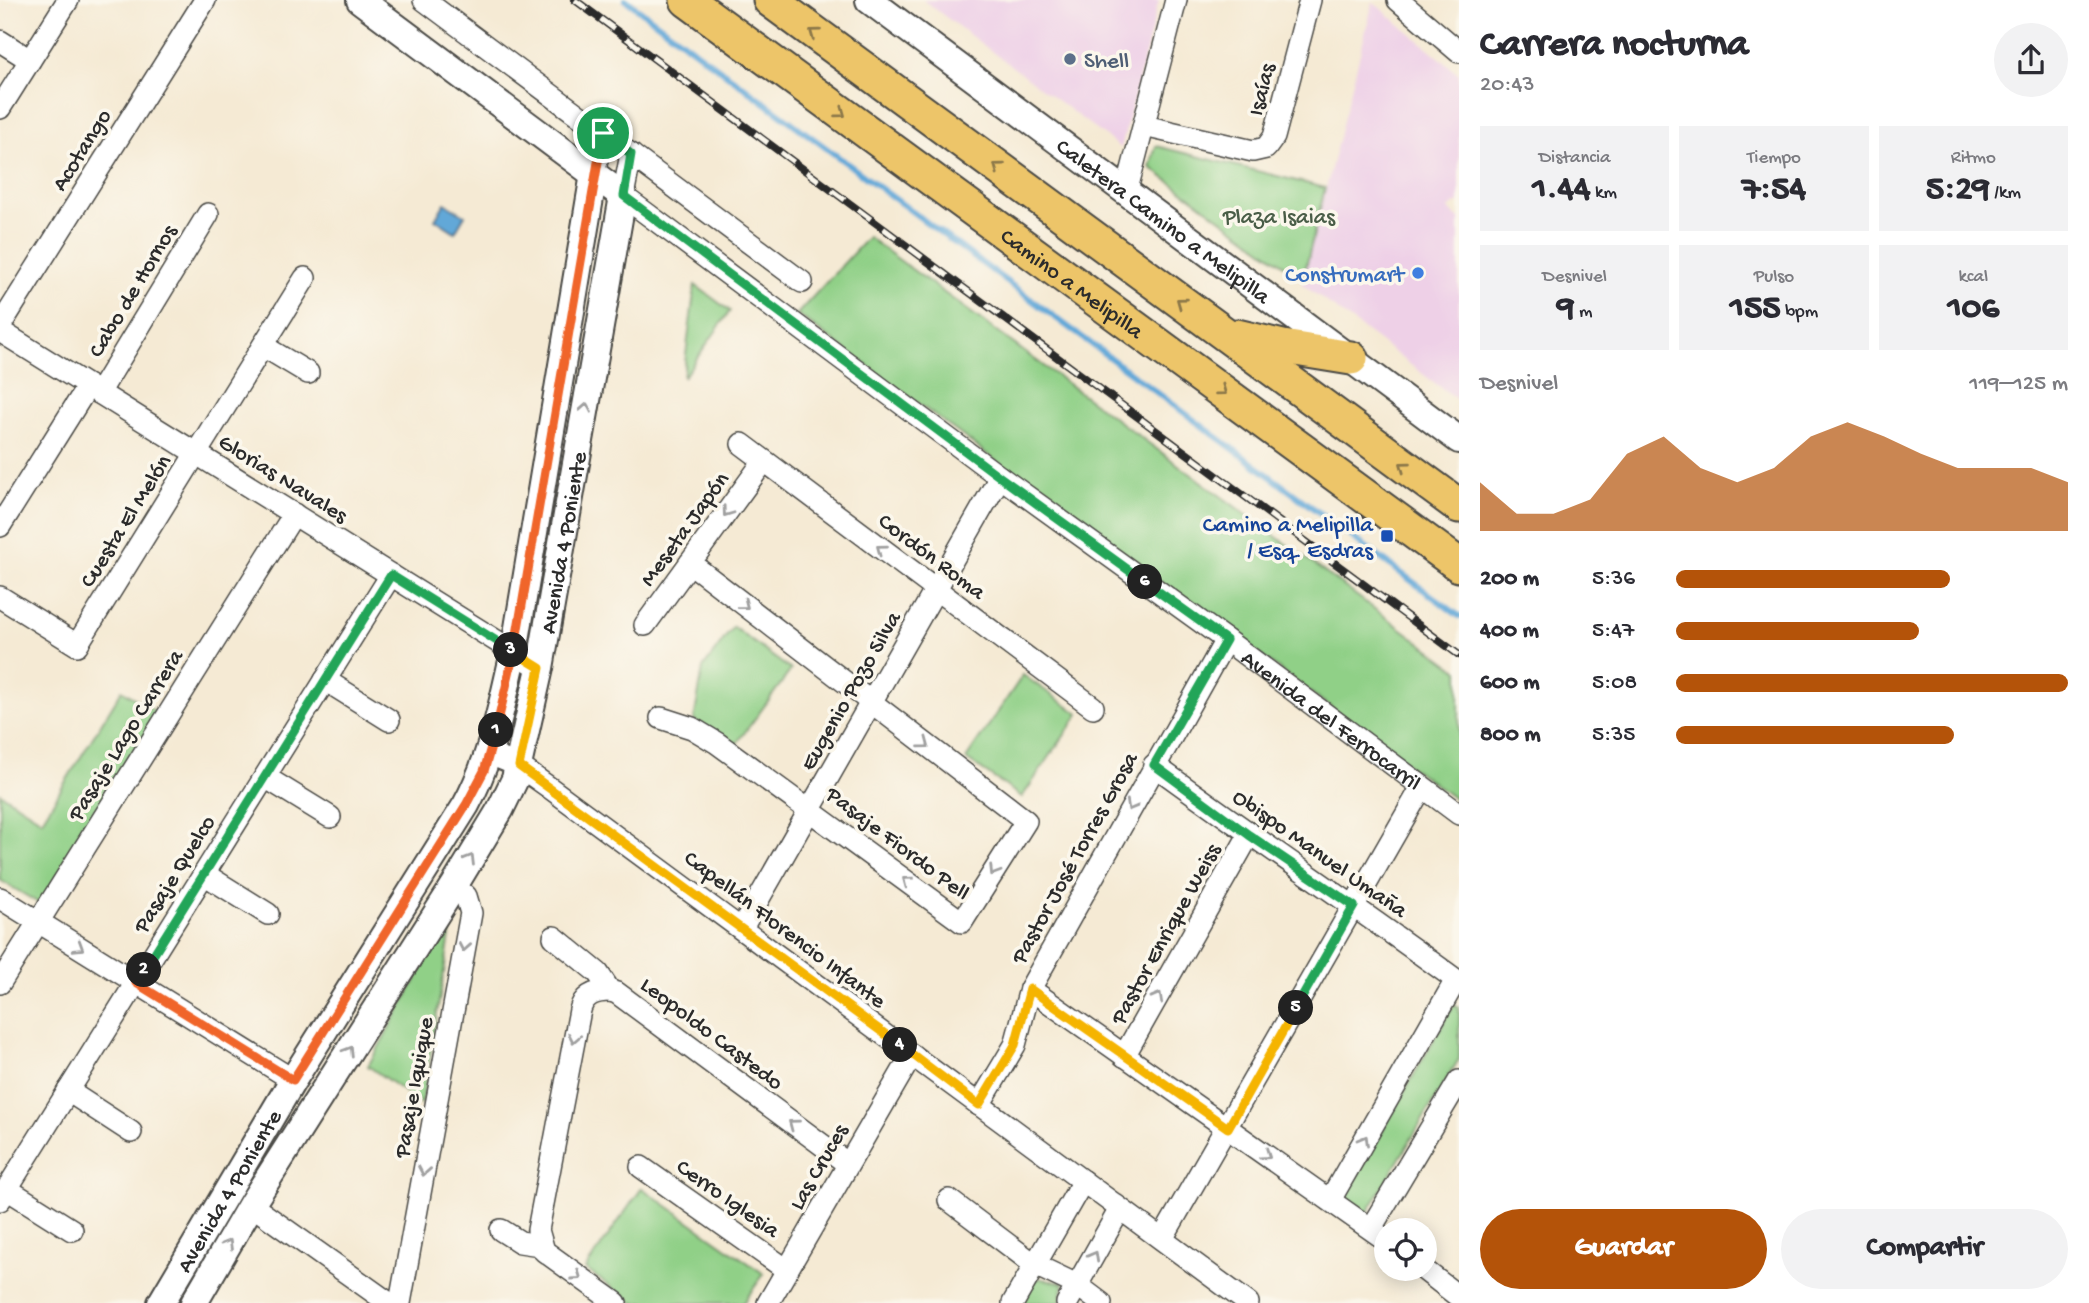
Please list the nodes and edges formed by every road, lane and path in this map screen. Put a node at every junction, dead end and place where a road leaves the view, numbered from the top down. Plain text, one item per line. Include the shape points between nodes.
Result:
1 (68, 0) edge
2 (205, 0) edge
3 (360, 0) edge
4 (424, 0) edge
5 (687, 0) edge
6 (770, 0) edge
7 (869, 0) edge
8 (1176, 0) edge
9 (1310, 0) edge
10 (1398, 0) edge
11 (0, 41) edge
12 (1459, 52) edge
13 (30, 60) junction
14 (0, 108) edge
15 (1144, 126) junction
16 (603, 133) junction
17 (631, 154) junction
18 (594, 174) junction
19 (1126, 193) junction
20 (624, 196) junction
21 (208, 214) dead end
22 (305, 278) dead end
23 (802, 282) dead end
24 (0, 326) edge
25 (0, 331) edge
26 (1220, 331) junction
27 (263, 346) junction
28 (1351, 358) junction
29 (308, 373) dead end
30 (93, 390) junction
31 (1459, 440) edge
32 (742, 444) dead end
33 (196, 454) junction
34 (764, 461) junction
35 (1000, 477) junction
36 (1459, 506) edge
37 (294, 514) junction
38 (0, 526) edge
39 (690, 563) junction
40 (1459, 565) edge
41 (391, 575) junction
42 (936, 589) junction
43 (0, 597) edge
44 (645, 625) dead end
45 (1226, 640) junction
46 (514, 652) junction
47 (540, 668) junction
48 (326, 680) junction
49 (871, 703) junction
50 (1093, 707) dead end
51 (662, 718) dead end
52 (389, 720) dead end
53 (490, 754) junction
54 (1154, 765) junction
55 (519, 766) junction
56 (265, 777) junction
57 (1422, 787) junction
58 (810, 809) junction
59 (1459, 814) edge
60 (330, 817) dead end
61 (1249, 835) junction
62 (204, 874) junction
63 (454, 886) junction
64 (0, 898) edge
65 (1354, 906) junction
66 (268, 914) dead end
67 (38, 922) junction
68 (742, 928) junction
69 (554, 937) dead end
70 (1457, 981) edge
71 (0, 983) edge
72 (136, 983) junction
73 (1030, 989) junction
74 (610, 990) junction
75 (912, 1055) junction
76 (1125, 1056) junction
77 (293, 1080) junction
78 (1459, 1081) edge
79 (68, 1091) junction
80 (979, 1105) junction
81 (1228, 1128) junction
82 (131, 1132) dead end
83 (848, 1164) junction
84 (641, 1167) dead end
85 (1083, 1181) junction
86 (3, 1194) edge
87 (1330, 1199) junction
88 (949, 1200) dead end
89 (251, 1205) junction
90 (1121, 1209) junction
91 (1387, 1218) edge
92 (72, 1230) dead end
93 (502, 1230) dead end
94 (1374, 1230) edge
95 (1162, 1239) junction
96 (540, 1245) junction
97 (1035, 1265) junction
98 (787, 1270) junction
99 (1437, 1280) edge
100 (358, 1294) edge
101 (1072, 1294) edge
102 (1459, 1297) edge
103 (160, 1303) edge
104 (194, 1303) edge
105 (389, 1303) edge
106 (400, 1303) edge
107 (616, 1303) edge
108 (768, 1303) edge
109 (1013, 1303) edge
110 (1101, 1303) edge
111 (1248, 1303) edge

1 - 13 street
2 - 24 street, Acotango
3 - 18 street, Avenida del Ferrocarril
4 - 16 street
5 -> 40 main road, Camino a Melipilla
26 -> 6 main road, Camino a Melipilla
7 - 19 street, Caletera Camino a Melipilla
8 - 15 street
9 - 15 street, Isaías via 1274,137 1266,148 1253,151
10 - 12 street
11 - 13 street
13 - 14 street
15 - 19 street
16 - 17 street
16 - 18 street, Avenida 4 Poniente
17 - 20 street, Avenida 4 Poniente
17 - 23 street
18 - 20 street, Avenida del Ferrocarril
18 - 46 street, Avenida 4 Poniente
19 - 28 street, Caletera Camino a Melipilla
20 - 35 street, Avenida del Ferrocarril
47 -> 20 street, Avenida 4 Poniente
21 - 30 street, Cabo de Hornos
22 - 27 street, Cuesta El Melón
25 - 30 street, Glorias Navales
26 - 28 main road
36 -> 26 main road, Camino a Melipilla
27 - 29 street
27 - 33 street, Cuesta El Melón
28 - 31 street, Caletera Camino a Melipilla
30 - 33 street, Glorias Navales
30 - 38 street, Cabo de Hornos
32 - 34 street, Cordón Roma
33 - 37 street, Glorias Navales
33 - 43 street, Cuesta El Melón via 77,645
34 -> 39 street, Meseta Japón
42 -> 34 street, Cordón Roma
35 - 42 street, Eugenio Pozo Silva
35 - 45 street, Avenida del Ferrocarril
37 - 41 street, Glorias Navales
37 - 67 street, Pasaje Lago Carrera
39 - 44 street, Meseta Japón
39 -> 49 street
41 - 46 street, Glorias Navales
41 - 48 street, Pasaje Quelco
42 - 49 street, Eugenio Pozo Silva
42 - 50 street, Cordón Roma
45 - 54 street, Pastor José Torres Grosa
45 - 57 street, Avenida del Ferrocarril
46 - 47 street, Glorias Navales
46 - 53 street, Avenida 4 Poniente
47 - 55 street, Avenida 4 Poniente
48 - 52 street
48 - 56 street, Pasaje Quelco
49 - 58 street, Eugenio Pozo Silva
49 -> 58 street, Pasaje Fiordo Pell via 1026,821 962,922
51 - 58 street, Pasaje Fiordo Pell via 710,738
53 - 55 street, Capellán Florencio Infante
53 - 77 street, Avenida 4 Poniente via 466,805
54 - 61 street, Obispo Manuel Umaña
54 -> 73 street, Pastor José Torres Grosa
63 -> 55 street, Avenida 4 Poniente via 500,810
55 - 68 street, Capellán Florencio Infante
56 - 60 street
56 - 62 street, Pasaje Quelco
57 - 59 street, Avenida del Ferrocarril
57 - 65 street
58 - 68 street, Eugenio Pozo Silva
61 - 65 street, Obispo Manuel Umaña
76 -> 61 street, Pastor Enrique Weiss
62 - 66 street
62 - 72 street, Pasaje Quelco
89 -> 63 street, Avenida 4 Poniente
63 -> 106 street, Pasaje Iquique via 466,896 471,913
64 - 67 street
65 - 70 street, Obispo Manuel Umaña
65 - 81 street
67 - 71 street, Pasaje Lago Carrera
67 -> 72 street
68 - 75 street, Capellán Florencio Infante
69 - 74 street, Leopoldo Castedo via 598,973
87 -> 70 street
72 - 77 street
72 - 79 street, Pasaje Quelco
73 - 76 street
73 - 80 street, Pastor José Torres Grosa via 1015,1045
83 -> 74 street, Leopoldo Castedo
74 -> 96 street via 592,993 582,1002 538,1230
75 - 80 street, Capellán Florencio Infante
75 - 83 street, Las Cruces
76 - 81 street
77 - 103 street, Avenida 4 Poniente
78 - 91 street
79 - 82 street
79 - 86 street, Pasaje Quelco
80 - 85 street, Capellán Florencio Infante
81 -> 87 street
81 - 95 street
83 - 98 street, Las Cruces
84 - 98 street, Cerro Iglesia
85 - 90 street, Capellán Florencio Infante
85 - 97 street
86 - 92 street
87 - 94 street
88 - 97 street
89 - 100 street
104 -> 89 street, Avenida 4 Poniente
90 - 95 street, Capellán Florencio Infante
101 -> 90 street
93 - 96 street via 520,1242
95 - 111 street, Capellán Florencio Infante
96 -> 107 street
97 - 101 street
97 - 109 street
98 - 108 street, Las Cruces
99 - 102 street
100 - 105 street
101 - 110 street

